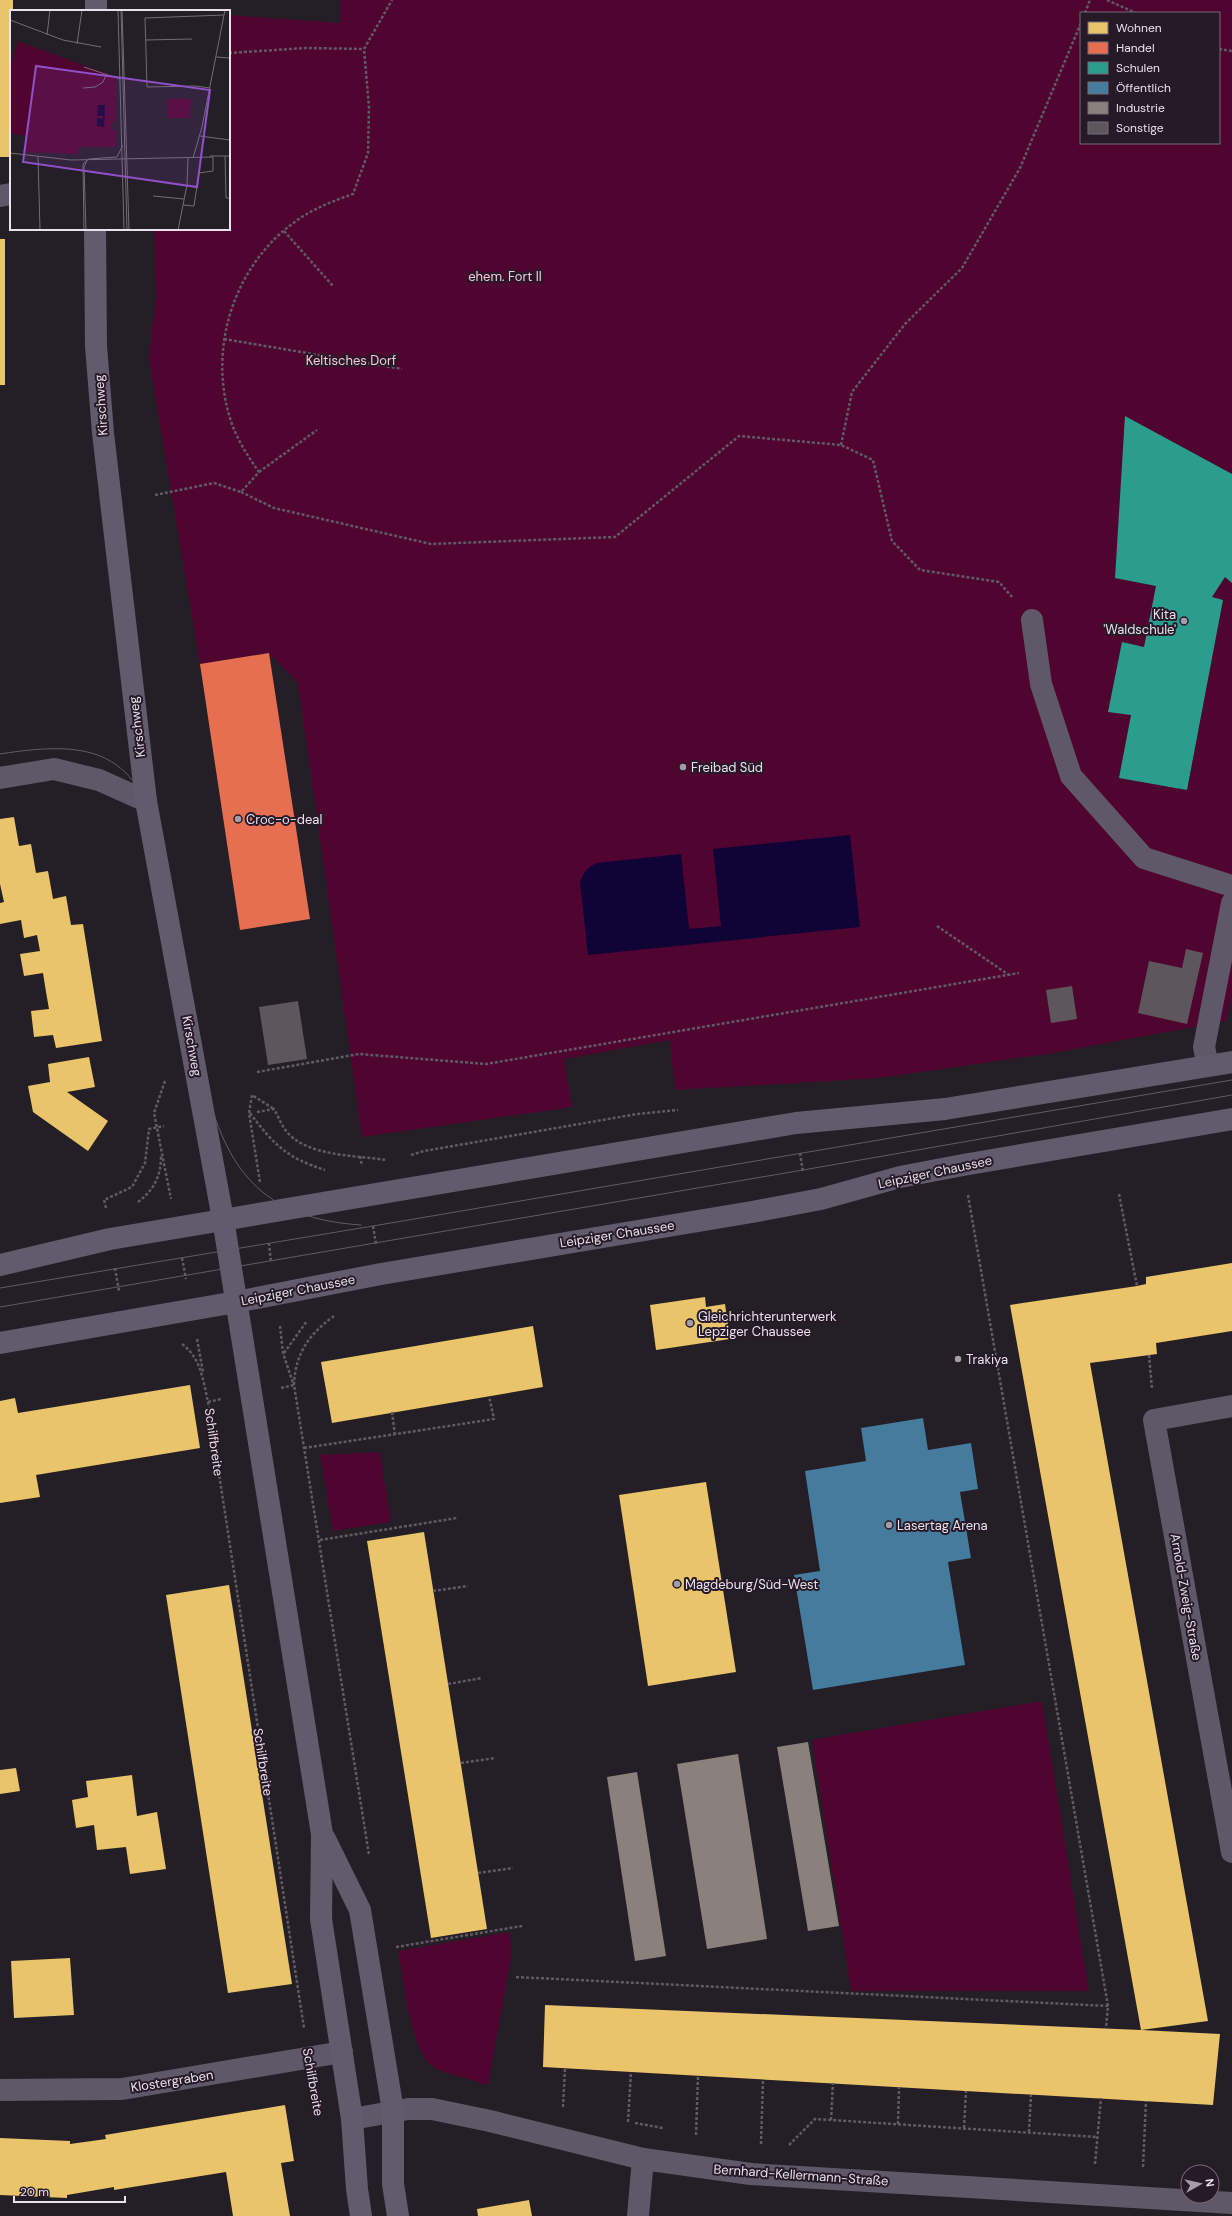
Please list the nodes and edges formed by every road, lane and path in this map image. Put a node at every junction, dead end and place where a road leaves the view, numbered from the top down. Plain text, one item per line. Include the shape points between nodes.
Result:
1 (392, 0) edge
2 (1090, 0) edge
3 (1107, 0) edge
4 (1085, 12) edge
5 (1134, 12) edge
6 (1080, 25) edge
7 (364, 49) junction
8 (1220, 49) edge
9 (1232, 51) edge
10 (230, 53) edge
11 (10, 194) edge
12 (0, 196) edge
13 (95, 230) edge
14 (284, 231) junction
15 (333, 286) dead end
16 (224, 339) junction
17 (402, 369) dead end
18 (318, 430) dead end
19 (841, 445) junction
20 (259, 472) junction
21 (242, 492) junction
22 (155, 494) dead end
23 (1032, 620) joint
24 (0, 778) edge
25 (146, 801) junction
26 (1232, 886) edge
27 (1232, 903) edge
28 (937, 926) dead end
29 (1019, 973) dead end
30 (1010, 975) junction
31 (1232, 1062) edge
32 (1208, 1066) junction
33 (257, 1072) dead end
34 (252, 1095) dead end
35 (274, 1109) junction
36 (257, 1112) dead end
37 (249, 1113) dead end
38 (1232, 1118) edge
39 (796, 1123) junction
40 (164, 1126) dead end
41 (160, 1147) dead end
42 (392, 1160) dead end
43 (963, 1165) junction
44 (326, 1170) dead end
45 (1119, 1194) dead end
46 (104, 1200) dead end
47 (808, 1202) junction
48 (133, 1206) dead end
49 (223, 1219) junction
50 (0, 1265) edge
51 (1137, 1286) dead end
52 (236, 1302) junction
53 (337, 1314) dead end
54 (309, 1319) dead end
55 (280, 1324) dead end
56 (177, 1341) dead end
57 (0, 1343) edge
58 (284, 1353) junction
59 (294, 1385) junction
60 (489, 1396) dead end
61 (1232, 1406) edge
62 (392, 1412) dead end
63 (395, 1435) junction
64 (304, 1448) junction
65 (457, 1518) dead end
66 (320, 1540) junction
67 (468, 1586) dead end
68 (433, 1591) dead end
69 (482, 1678) dead end
70 (448, 1684) dead end
71 (495, 1758) dead end
72 (461, 1763) dead end
73 (322, 1834) junction
74 (1232, 1852) edge
75 (369, 1856) dead end
76 (513, 1868) dead end
77 (478, 1874) dead end
78 (522, 1926) dead end
79 (367, 1952) junction
80 (516, 1977) dead end
81 (1108, 2006) junction
82 (1106, 2028) dead end
83 (342, 2052) junction
84 (308, 2059) junction
85 (565, 2068) dead end
86 (631, 2072) dead end
87 (698, 2076) dead end
88 (763, 2079) dead end
89 (833, 2083) dead end
90 (899, 2087) dead end
91 (0, 2090) edge
92 (966, 2091) dead end
93 (1031, 2095) dead end
94 (1101, 2098) dead end
95 (1146, 2101) dead end
96 (555, 2105) dead end
97 (563, 2107) junction
98 (570, 2109) dead end
99 (393, 2111) junction
100 (352, 2119) junction
101 (621, 2120) dead end
102 (831, 2120) junction
103 (628, 2122) junction
104 (898, 2124) junction
105 (964, 2128) junction
106 (666, 2129) dead end
107 (1029, 2132) junction
108 (688, 2133) dead end
109 (696, 2135) junction
110 (703, 2136) dead end
111 (1097, 2137) junction
112 (754, 2143) dead end
113 (761, 2144) junction
114 (768, 2145) dead end
115 (782, 2145) dead end
116 (643, 2160) junction
117 (1092, 2193) junction
118 (1141, 2196) junction
119 (1232, 2203) edge
120 (361, 2216) edge
121 (398, 2216) edge
122 (638, 2216) edge

1 - 7 path
2 - 4 path
3 - 5 path
6 - 19 path via 1016,175 962,268 905,324 852,392
7 - 10 path via 306,48
7 - 14 path via 369,107 368,154 354,194 323,205
8 - 9 path
11 - 12 street
13 - 25 main road, Kirschweg via 96,346 102,433
14 - 15 path
14 - 16 path via 271,242 251,267 236,296
16 - 17 path
16 - 20 path via 223,388 230,419 242,447
18 - 20 path
19 - 21 path via 739,436 615,536 431,544 274,508
19 - 23 path via 873,460 892,541 920,570 999,582
20 - 21 path
21 - 22 path via 214,483
23 - 26 street via 1041,684 1071,776 1144,858
24 - 25 street via 54,769 99,780
25 - 49 main road, Kirschweg
27 - 32 street via 1204,1047
28 - 30 path
29 - 30 path
30 - 33 path via 486,1064 359,1054
31 - 32 main road
32 - 39 main road via 946,1109
34 - 35 path
35 - 36 path
35 - 42 path via 287,1131 315,1150
37 - 44 path via 282,1151 304,1163
38 - 43 main road, Leipziger Chaussee
39 - 47 path
39 - 49 main road
40 - 46 path via 149,1129 145,1163 132,1187
41 - 48 path via 161,1168 157,1182
43 - 47 main road, Leipziger Chaussee via 900,1177
43 - 81 path
45 - 51 path
47 - 52 main road, Leipziger Chaussee via 381,1274
49 - 50 main road via 110,1239
49 - 52 main road
52 - 57 main road, Leipziger Chaussee
52 - 73 main road
53 - 59 path via 312,1334 301,1350
54 - 58 path
55 - 58 path
56 - 84 path, Schilfbreite via 188,1348 198,1363 208,1402
58 - 59 path
59 - 64 path
60 - 63 path via 494,1419
61 - 74 street, Arnold-Zweig-Straße via 1154,1420
62 - 63 path
63 - 64 path
64 - 66 path
65 - 66 path
66 - 75 path
67 - 68 path
69 - 70 path
71 - 72 path
73 - 79 main road via 360,1910
73 - 83 main road via 321,1919
76 - 77 path
78 - 79 path
79 - 99 main road
80 - 81 path
81 - 82 path
83 - 84 street, Klostergraben
83 - 100 main road
84 - 91 street, Klostergraben via 122,2088
85 - 97 path
86 - 103 path
87 - 109 path
88 - 113 path
89 - 102 path
90 - 104 path
92 - 105 path
93 - 107 path
94 - 111 path
95 - 118 path
96 - 97 path
97 - 98 path
99 - 100 street, Bernhard-Kellermann-Straße
99 - 116 street, Bernhard-Kellermann-Straße via 432,2109
99 - 121 main road via 393,2184
100 - 120 main road
101 - 103 path
102 - 104 path
102 - 115 path via 815,2119 789,2145
103 - 106 path
104 - 105 path
105 - 107 path
107 - 111 path
108 - 109 path
109 - 110 path
111 - 117 path
112 - 113 path
113 - 114 path
116 - 117 street, Bernhard-Kellermann-Straße via 751,2174
116 - 122 street
117 - 118 street, Bernhard-Kellermann-Straße
118 - 119 street, Bernhard-Kellermann-Straße

